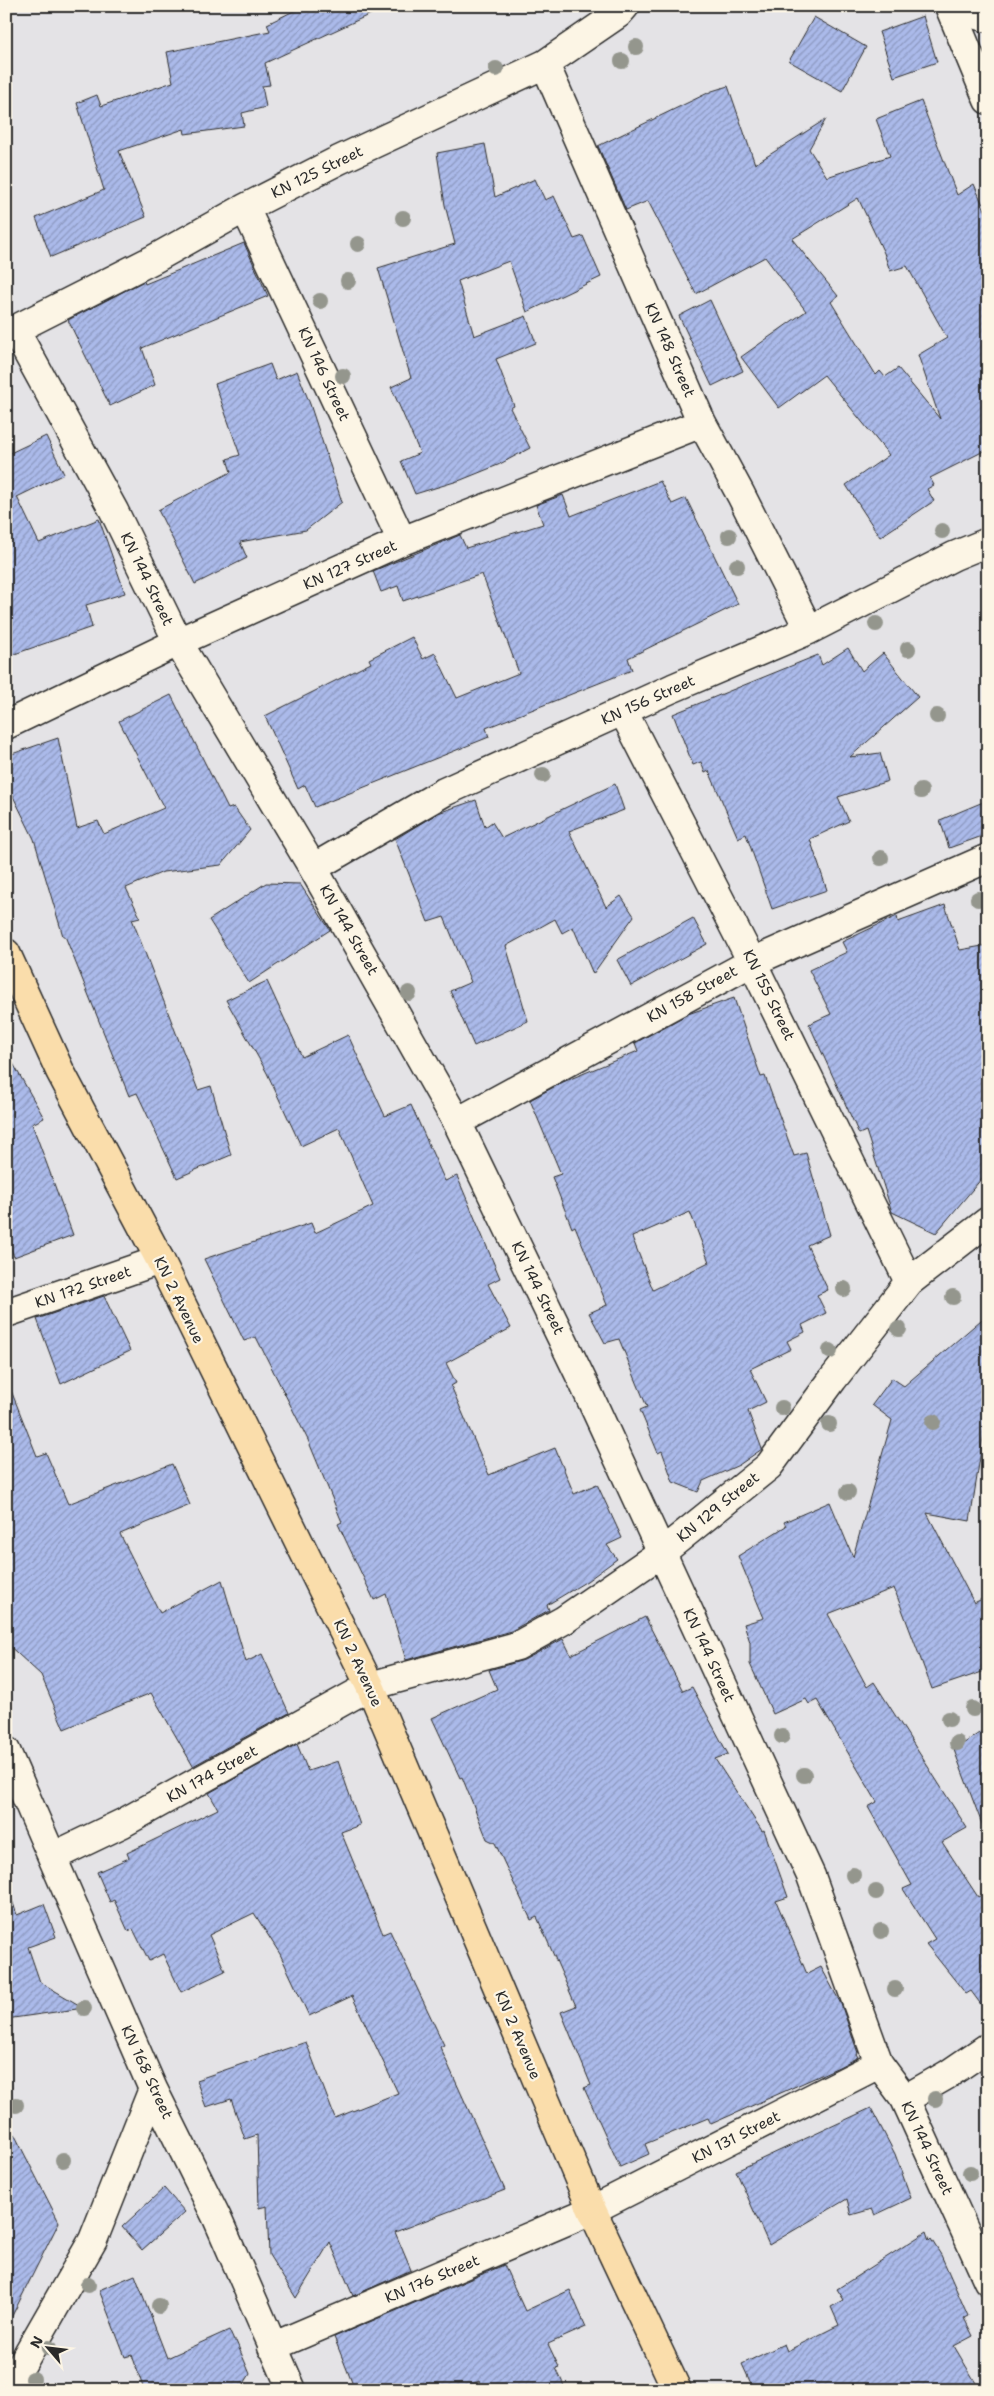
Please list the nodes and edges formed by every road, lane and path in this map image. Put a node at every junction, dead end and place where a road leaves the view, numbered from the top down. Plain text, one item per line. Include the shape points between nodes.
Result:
1 (625, 6) edge
2 (949, 6) edge
3 (988, 18) edge
4 (545, 64) junction
5 (988, 100) edge
6 (245, 208) junction
7 (11, 332) edge
8 (702, 423) junction
9 (402, 541) junction
10 (988, 542) edge
11 (809, 630) junction
12 (178, 642) junction
13 (624, 711) junction
14 (6, 725) edge
15 (988, 858) edge
16 (313, 868) junction
17 (6, 952) edge
18 (752, 962) junction
19 (458, 1122) junction
20 (988, 1221) edge
21 (160, 1260) junction
22 (909, 1282) junction
23 (6, 1313) edge
24 (661, 1553) junction
25 (370, 1686) junction
26 (6, 1751) edge
27 (52, 1857) junction
28 (988, 2047) edge
29 (879, 2064) junction
30 (153, 2089) junction
31 (905, 2099) junction
32 (592, 2210) junction
33 (988, 2281) edge
34 (272, 2347) junction
35 (7, 2390) edge
36 (292, 2390) edge
37 (677, 2390) edge

1 - 4 street, KN 125 Street
2 - 3 street
2 - 5 street
4 - 6 street, KN 125 Street via 339,160
4 - 8 street, KN 148 Street
6 - 7 street, KN 125 Street
6 - 9 street, KN 146 Street
7 - 12 street, KN 144 Street via 114,511
8 - 9 street, KN 127 Street
8 - 11 street, KN 148 Street
9 - 12 street, KN 127 Street
10 - 11 street, KN 156 Street
11 - 13 street, KN 156 Street
12 - 14 street, KN 127 Street
12 - 16 street, KN 144 Street
13 - 16 street, KN 156 Street via 444,792
13 - 18 street, KN 155 Street
15 - 18 street, KN 158 Street
16 - 19 street, KN 144 Street
17 - 21 main road, KN 2 Avenue via 60,1071
18 - 19 street, KN 158 Street
18 - 22 street, KN 155 Street
19 - 24 street, KN 144 Street
20 - 22 street, KN 129 Street
21 - 23 street, KN 172 Street
21 - 25 main road, KN 2 Avenue
22 - 24 street, KN 129 Street via 769,1466
24 - 25 street, KN 129 Street via 564,1620 517,1646
24 - 29 street, KN 144 Street via 811,1876
25 - 27 street, KN 174 Street via 123,1823
25 - 32 main road, KN 2 Avenue
26 - 27 street, KN 168 Street
27 - 30 street, KN 168 Street
28 - 31 street
29 - 31 street, KN 144 Street
29 - 32 street, KN 131 Street
30 - 34 street, KN 168 Street via 217,2218
30 - 35 street via 93,2240
31 - 33 street, KN 144 Street
32 - 34 street, KN 176 Street
32 - 37 main road, KN 2 Avenue
34 - 36 street, KN 168 Street

